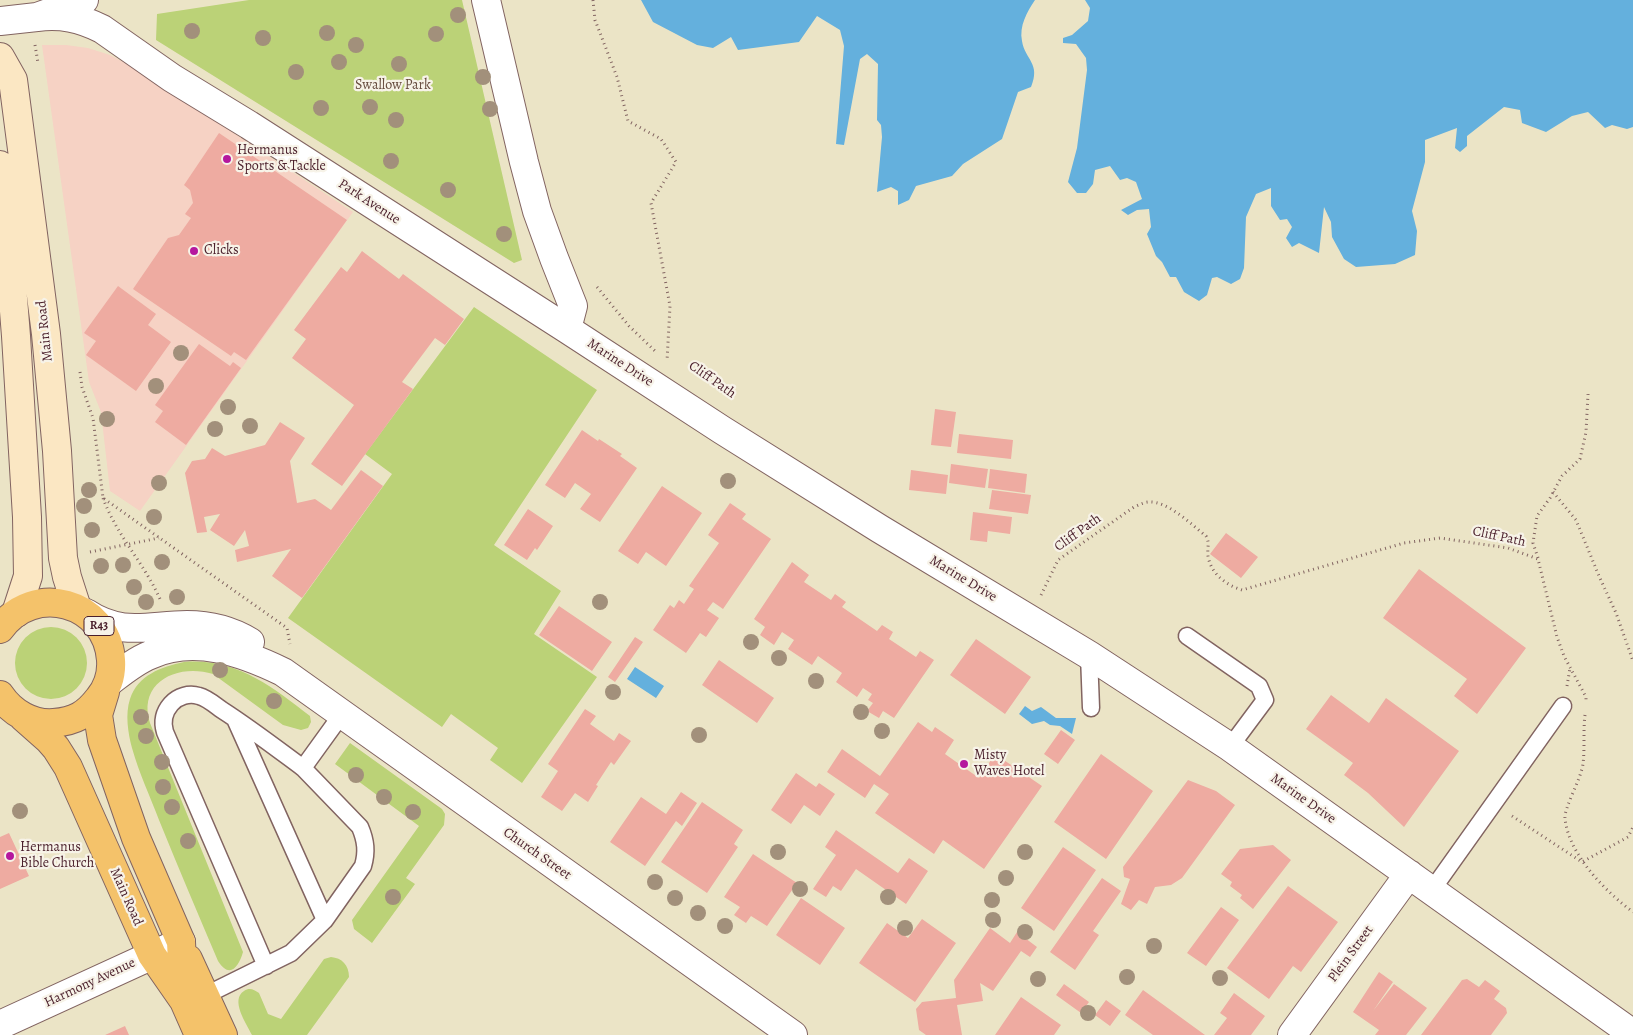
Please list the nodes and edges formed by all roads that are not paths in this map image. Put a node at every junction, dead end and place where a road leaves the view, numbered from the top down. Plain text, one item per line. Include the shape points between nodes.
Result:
1 (84, 0) edge
2 (486, 0) edge
3 (34, 17) junction
4 (0, 21) edge
5 (0, 57) edge
6 (0, 165) edge
7 (568, 329) junction
8 (46, 334) junction
9 (8, 337) edge
10 (81, 611) junction
11 (5, 622) edge
12 (1186, 636) dead end
13 (1089, 655) junction
14 (288, 676) junction
15 (107, 687) junction
16 (0, 695) edge
17 (1563, 706) dead end
18 (1091, 708) dead end
19 (342, 714) junction
20 (23, 717) junction
21 (234, 718) junction
22 (1230, 747) junction
23 (303, 768) junction
24 (1409, 874) junction
25 (1432, 890) junction
26 (325, 920) junction
27 (181, 942) junction
28 (152, 955) junction
29 (266, 966) junction
30 (194, 999) junction
31 (0, 1025) edge
32 (1633, 1034) edge
33 (199, 1035) edge
34 (224, 1035) edge
35 (793, 1035) edge
36 (1292, 1035) edge

1 - 3 street
2 - 7 street via 537,210 573,306
3 - 4 street
3 - 7 street, Park Avenue via 63,16 102,29 172,78
5 - 8 main road, Main Road via 13,80
6 - 9 main road, Main Road via 5,198
7 - 13 street, Marine Drive via 880,529
8 - 9 street
8 - 10 main road, Main Road via 63,558 67,578
9 - 11 main road, Main Road via 27,517 28,576
10 - 11 main road, Main Road / R43 via 62,603 46,602 30,605
10 - 14 street, Church Street via 95,620 117,627 144,629 188,625 227,632 258,647
10 - 15 main road, Main Road / R43 via 97,624 106,637 111,667
12 - 22 lane via 1259,686 1265,700
13 - 18 lane
13 - 22 street, Marine Drive
14 - 15 street, Church Street via 243,655 191,645 151,654 134,663
14 - 19 street, Church Street
15 - 20 main road, Main Road via 90,710 69,721 46,724
15 - 27 main road, Main Road / R43 via 98,715 102,740 136,838
16 - 20 main road, Main Road via 6,705
17 - 25 lane
19 - 23 lane
19 - 35 street, Church Street
20 - 28 main road, Main Road via 53,744 68,767
21 - 23 lane
21 - 26 lane
21 - 29 lane via 207,700 190,695 173,701 167,708 163,724
22 - 24 street, Marine Drive
23 - 26 lane via 360,827 366,847 363,866
24 - 25 street, Marine Drive
24 - 36 street, Plein Street
25 - 32 street, Marine Drive
26 - 29 lane via 291,953
27 - 28 street, Harmony Avenue
27 - 30 main road, Main Road
28 - 30 main road, Main Road
28 - 31 street, Harmony Avenue
29 - 30 lane
30 - 33 main road, Main Road
30 - 34 main road

